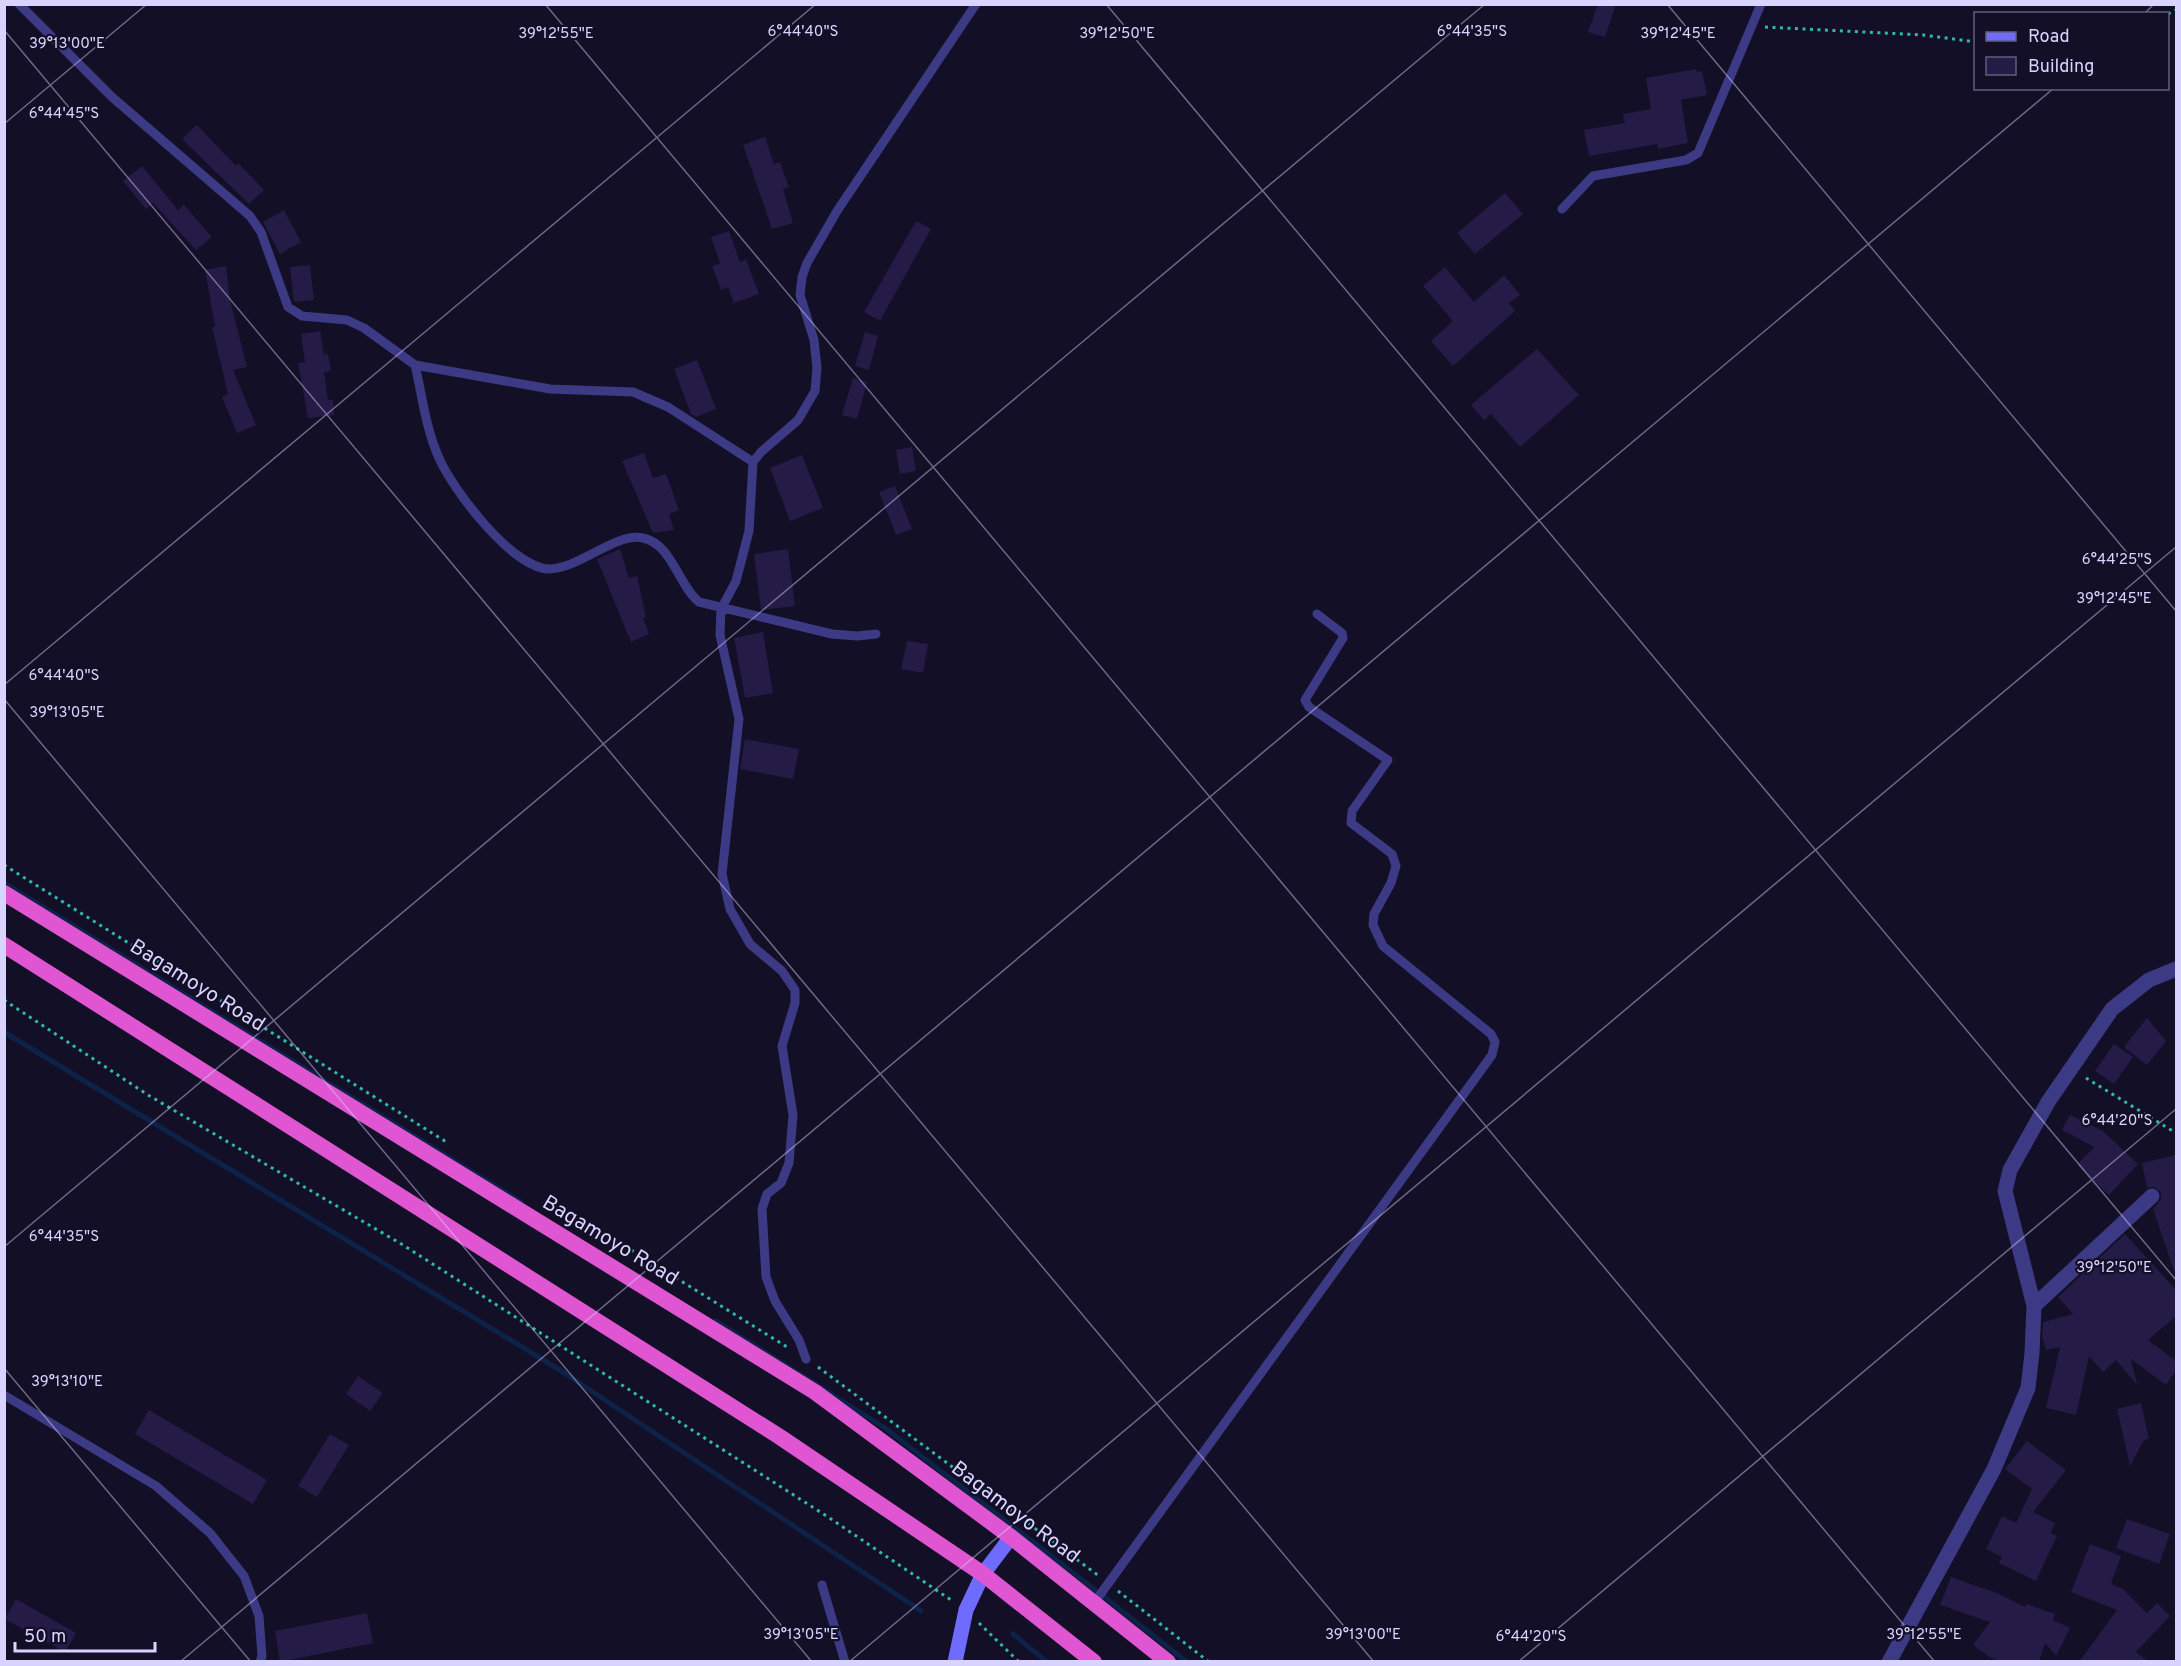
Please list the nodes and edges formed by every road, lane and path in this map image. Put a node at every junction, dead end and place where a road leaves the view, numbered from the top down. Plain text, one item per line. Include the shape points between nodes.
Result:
1 (20, 4) edge
2 (976, 4) edge
3 (1761, 4) edge
4 (1753, 26) junction
5 (1974, 42) edge
6 (1562, 209) dead end
7 (415, 365) junction
8 (753, 462) junction
9 (721, 609) junction
10 (1317, 614) dead end
11 (876, 634) dead end
12 (4, 893) edge
13 (4, 945) edge
14 (2176, 969) edge
15 (4, 1000) edge
16 (2072, 1069) junction
17 (2176, 1134) edge
18 (2152, 1196) dead end
19 (2034, 1306) junction
20 (806, 1359) dead end
21 (4, 1395) edge
22 (1011, 1537) junction
23 (983, 1574) junction
24 (822, 1585) dead end
25 (1094, 1603) junction
26 (966, 1610) junction
27 (260, 1662) edge
28 (845, 1662) edge
29 (955, 1662) edge
30 (1019, 1662) edge
31 (1094, 1662) edge
32 (1168, 1662) edge
33 (1889, 1662) edge

1 - 7 lane via 112,97 250,216 261,232 288,308 302,315 347,320
2 - 8 lane via 843,201 807,263 800,295 814,340 815,391 798,420
3 - 4 lane
4 - 5 path via 1923,35
4 - 6 lane via 1698,153 1686,160 1593,176
7 - 8 lane via 550,389 633,392 669,406
7 - 9 lane via 438,458 460,494 500,540 526,561 550,569 631,537 644,538 666,554 692,596
8 - 9 lane via 749,531 736,581
9 - 11 lane via 832,634
9 - 20 lane via 720,635 740,719 722,874 730,909 750,945 782,971 795,990 782,1046 793,1115 789,1163 781,1183 767,1194 762,1209 766,1277
10 - 25 lane via 1343,638 1305,700 1309,707 1388,760 1352,811 1351,823 1392,854 1396,866 1374,914 1373,925 1383,946 1491,1034 1495,1042 1492,1055
12 - 22 highway, Bagamoyo Road via 815,1392
13 - 23 highway via 780,1437
14 - 16 street via 2149,980 2112,1009
15 - 26 path via 148,1095 402,1245 828,1517
16 - 17 path
16 - 19 street via 2020,1151 2005,1191
18 - 19 street
19 - 33 street via 2028,1388 2007,1443
21 - 27 lane via 156,1486 210,1533 244,1576 259,1616
22 - 23 main road
22 - 25 highway, Bagamoyo Road
23 - 26 main road
23 - 31 highway
24 - 28 lane
25 - 32 highway, Bagamoyo Road
26 - 29 main road
26 - 30 path

